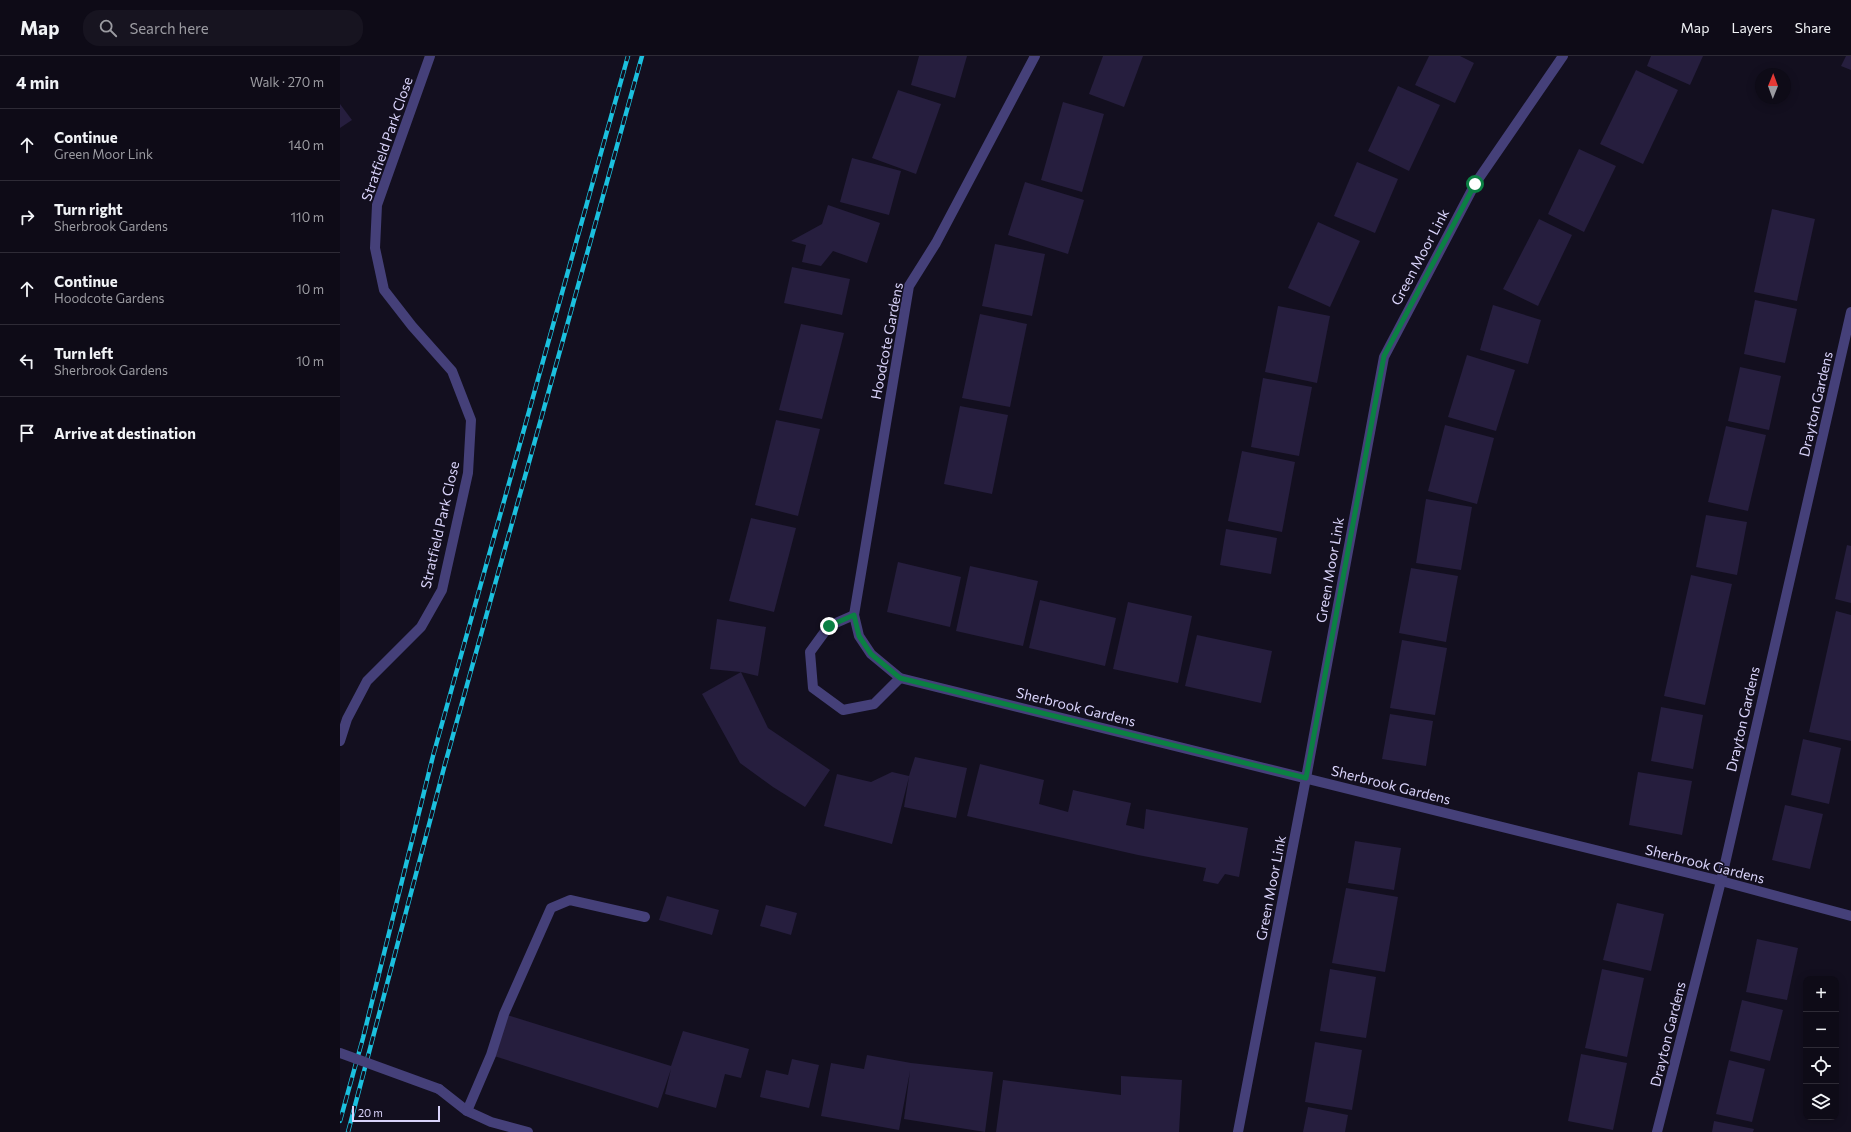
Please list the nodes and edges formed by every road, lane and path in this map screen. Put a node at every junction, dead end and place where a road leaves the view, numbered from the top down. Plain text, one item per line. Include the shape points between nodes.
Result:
1 (430, 56) edge
2 (1035, 56) edge
3 (1563, 56) edge
4 (1851, 312) edge
5 (854, 615) junction
6 (859, 636) joint
7 (900, 678) junction
8 (340, 741) edge
9 (1306, 778) junction
10 (1720, 882) junction
11 (1851, 916) edge
12 (645, 917) dead end
13 (340, 1053) edge
14 (467, 1111) junction
15 (528, 1132) edge
16 (1238, 1132) edge
17 (1657, 1132) edge

1 - 8 street, Stratfield Park Close via 377,205 375,248 384,290 452,371 471,420 468,473 442,590 421,628 367,681 347,719
2 - 5 street, Hoodcote Gardens via 936,243 909,286
3 - 9 street, Green Moor Link via 1475,184 1384,356
4 - 10 street, Drayton Gardens
5 - 6 street, Hoodcote Gardens
5 - 7 street via 829,626 810,652 813,688 843,710 874,704
6 - 7 street, Sherbrook Gardens via 871,654
7 - 9 street, Sherbrook Gardens
9 - 10 street, Sherbrook Gardens
9 - 16 street, Green Moor Link
10 - 11 street, Sherbrook Gardens
10 - 17 street, Drayton Gardens
12 - 14 street via 570,900 550,908 504,1014 491,1055
13 - 14 street, bridge via 439,1089
14 - 15 street via 491,1122

